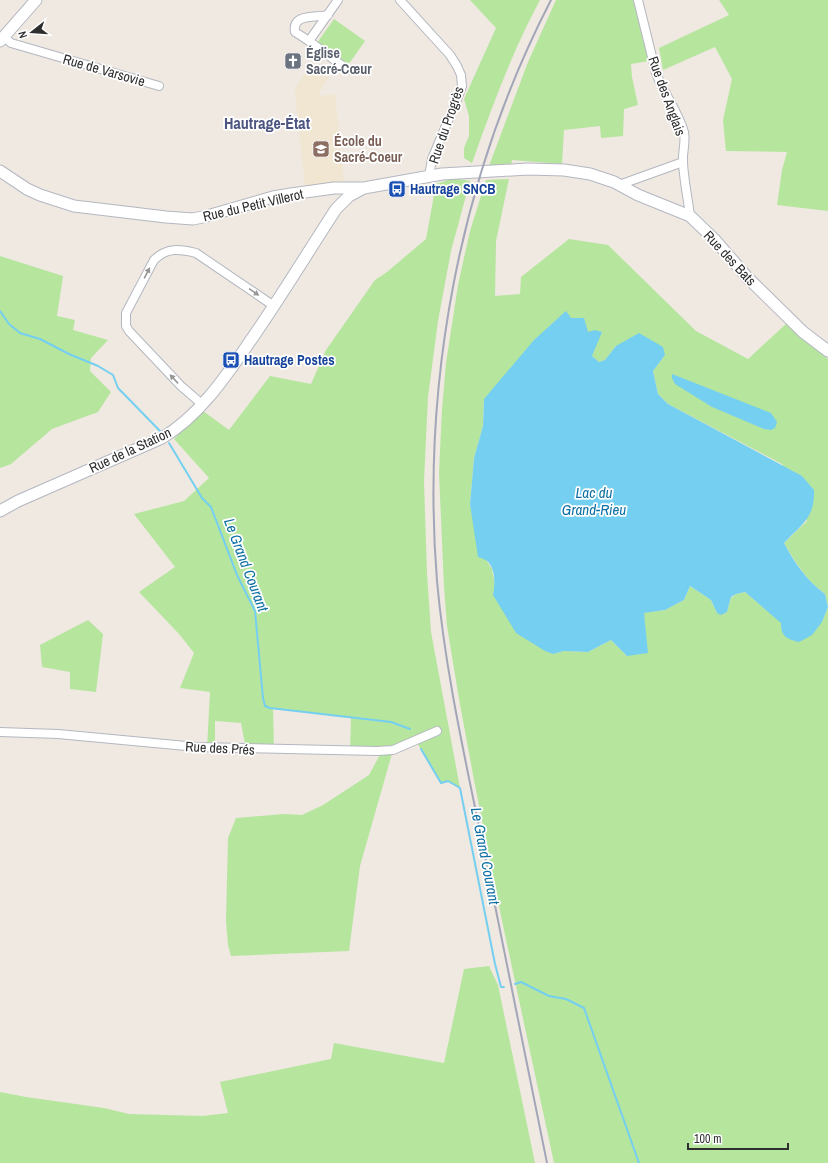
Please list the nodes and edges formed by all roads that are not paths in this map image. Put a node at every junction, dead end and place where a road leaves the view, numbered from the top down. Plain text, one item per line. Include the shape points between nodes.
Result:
1 (36, 0) edge
2 (338, 0) edge
3 (400, 0) edge
4 (638, 0) edge
5 (328, 14) junction
6 (2, 39) edge
7 (309, 40) junction
8 (348, 70) dead end
9 (159, 86) dead end
10 (683, 162) junction
11 (0, 171) edge
12 (429, 176) junction
13 (619, 185) junction
14 (364, 188) junction
15 (690, 216) junction
16 (274, 306) junction
17 (828, 351) edge
18 (202, 405) junction
19 (0, 511) edge
20 (437, 731) dead end
21 (0, 732) edge

1 - 6 street
2 - 5 street
3 - 12 street, Rue du Progrès via 450,55 461,75 462,86 432,159
4 - 10 street, Rue des Anglais via 656,73 680,119 684,135
5 - 7 street
5 - 7 street via 296,22 295,32
6 - 9 street, Rue de Varsovie
7 - 8 street
10 - 13 street
10 - 15 street, Rue des Anglais
11 - 14 street, Rue du Petit Villerot via 27,189 74,206 193,219 273,197 334,188
12 - 13 street, Rue du Petit Villerot via 528,169 564,170 590,174
12 - 14 street, Rue du Petit Villerot
13 - 15 street, Rue des Bats
14 - 16 street, Rue de la Station via 349,196 336,209
15 - 17 street, Rue des Bats via 715,240 747,278 803,332
16 - 18 street, Rue de la Station
18 -> 16 street via 126,326 126,313 154,260 172,249 196,253
18 - 19 street, Rue de la Station via 162,438
20 - 21 street, Rue des Prés via 393,750 377,751 197,748 58,734

